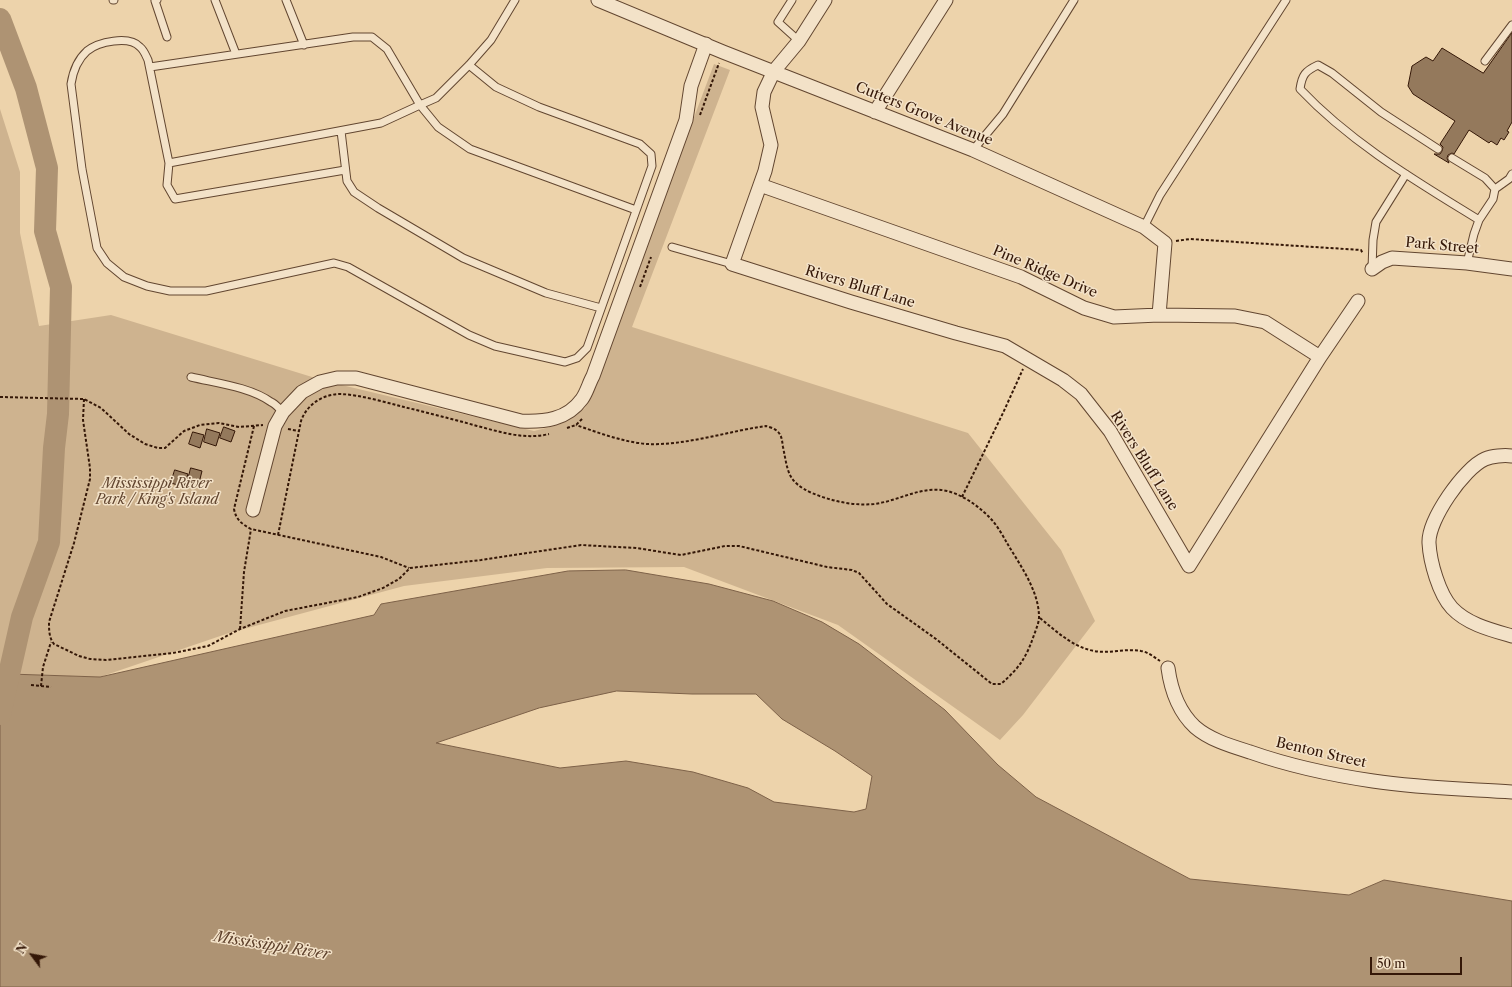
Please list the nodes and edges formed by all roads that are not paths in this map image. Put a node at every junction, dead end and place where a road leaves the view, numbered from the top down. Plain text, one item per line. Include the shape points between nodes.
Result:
1 (157, 0) edge
2 (215, 0) edge
3 (286, 0) edge
4 (515, 0) edge
5 (598, 0) edge
6 (792, 0) edge
7 (825, 0) edge
8 (946, 0) edge
9 (1074, 0) edge
10 (1286, 0) edge
11 (1512, 25) edge
12 (166, 37) dead end
13 (799, 41) junction
14 (706, 44) junction
15 (304, 45) junction
16 (236, 54) junction
17 (1485, 61) dead end
18 (469, 65) junction
19 (150, 67) junction
20 (774, 71) junction
21 (420, 105) junction
22 (875, 112) junction
23 (341, 130) junction
24 (1438, 149) dead end
25 (973, 150) junction
26 (1452, 158) dead end
27 (169, 163) junction
28 (345, 170) junction
29 (1406, 174) junction
30 (1512, 174) edge
31 (760, 185) junction
32 (1495, 189) junction
33 (636, 210) junction
34 (1479, 220) junction
35 (1144, 227) junction
36 (672, 247) dead end
37 (1467, 263) junction
38 (732, 264) junction
39 (1372, 269) joint
40 (1512, 269) edge
41 (1358, 301) dead end
42 (601, 308) junction
43 (1159, 314) junction
44 (1320, 357) junction
45 (191, 377) dead end
46 (283, 412) junction
47 (1512, 456) edge
48 (253, 510) dead end
49 (1512, 636) edge
50 (1168, 668) road end
51 (1512, 792) edge

1 - 12 lane via 155,1
2 - 16 lane
3 - 15 lane
4 - 18 lane via 491,40
5 - 14 street, Cutters Grove Avenue
6 - 13 lane via 778,22
7 - 13 street
8 - 22 street
9 - 25 lane via 1004,114
10 - 35 lane via 1160,195
11 - 17 lane
13 - 20 street
14 - 20 street, Cutters Grove Avenue
14 - 46 street via 692,86 686,120 598,362 582,398 571,410 541,422 521,421 356,378 337,378 320,382 302,392
15 - 16 lane
15 - 21 lane via 353,37 372,37 387,49
16 - 19 lane
18 - 21 lane via 436,98
18 - 33 lane via 496,87 538,107 640,144 651,154 652,166
19 - 27 lane
19 - 42 lane via 140,47 134,42 120,40 105,43 88,50 79,60 71,84 82,169 97,248 107,263 124,277 148,286 170,290 206,291 334,263 348,266 469,335 495,346 565,362 577,358 587,348
20 - 22 street, Cutters Grove Avenue
20 - 31 street via 764,92 762,107 771,145
21 - 23 lane via 381,123
21 - 33 lane via 438,127 470,149
22 - 25 street, Cutters Grove Avenue
23 - 27 lane
23 - 28 lane
24 - 29 lane via 1380,112 1332,73 1318,65 1308,70 1302,78 1300,88 1318,108
25 - 35 street, Cutters Grove Avenue
26 - 32 lane via 1485,178
27 - 28 lane via 167,186 175,199
28 - 42 lane via 347,181 354,192 464,258 546,293
29 - 34 lane
29 - 39 lane via 1376,222 1372,240
30 - 32 lane
31 - 38 street
31 - 43 street, Pine Ridge Drive via 1021,277 1084,308 1114,317
32 - 34 lane via 1493,199
33 - 42 lane
34 - 37 lane
35 - 43 street, Cutters Grove Avenue via 1165,243
36 - 38 lane
37 - 39 street, Park Street via 1392,258
37 - 40 street, Park Street
38 - 44 street, Rivers Bluff Lane via 851,302 1005,346 1063,380 1080,394 1105,425 1188,566
41 - 44 street, Rivers Bluff Lane
43 - 44 street, Pine Ridge Drive via 1235,316 1265,322
45 - 46 lane via 261,395
46 - 48 street via 275,426
47 - 49 street via 1485,459 1472,467 1456,484 1434,521 1429,542 1436,582 1452,608 1485,629
50 - 51 street, Benton Street via 1174,697 1183,713 1195,727 1211,738 1236,748 1303,768 1374,781

